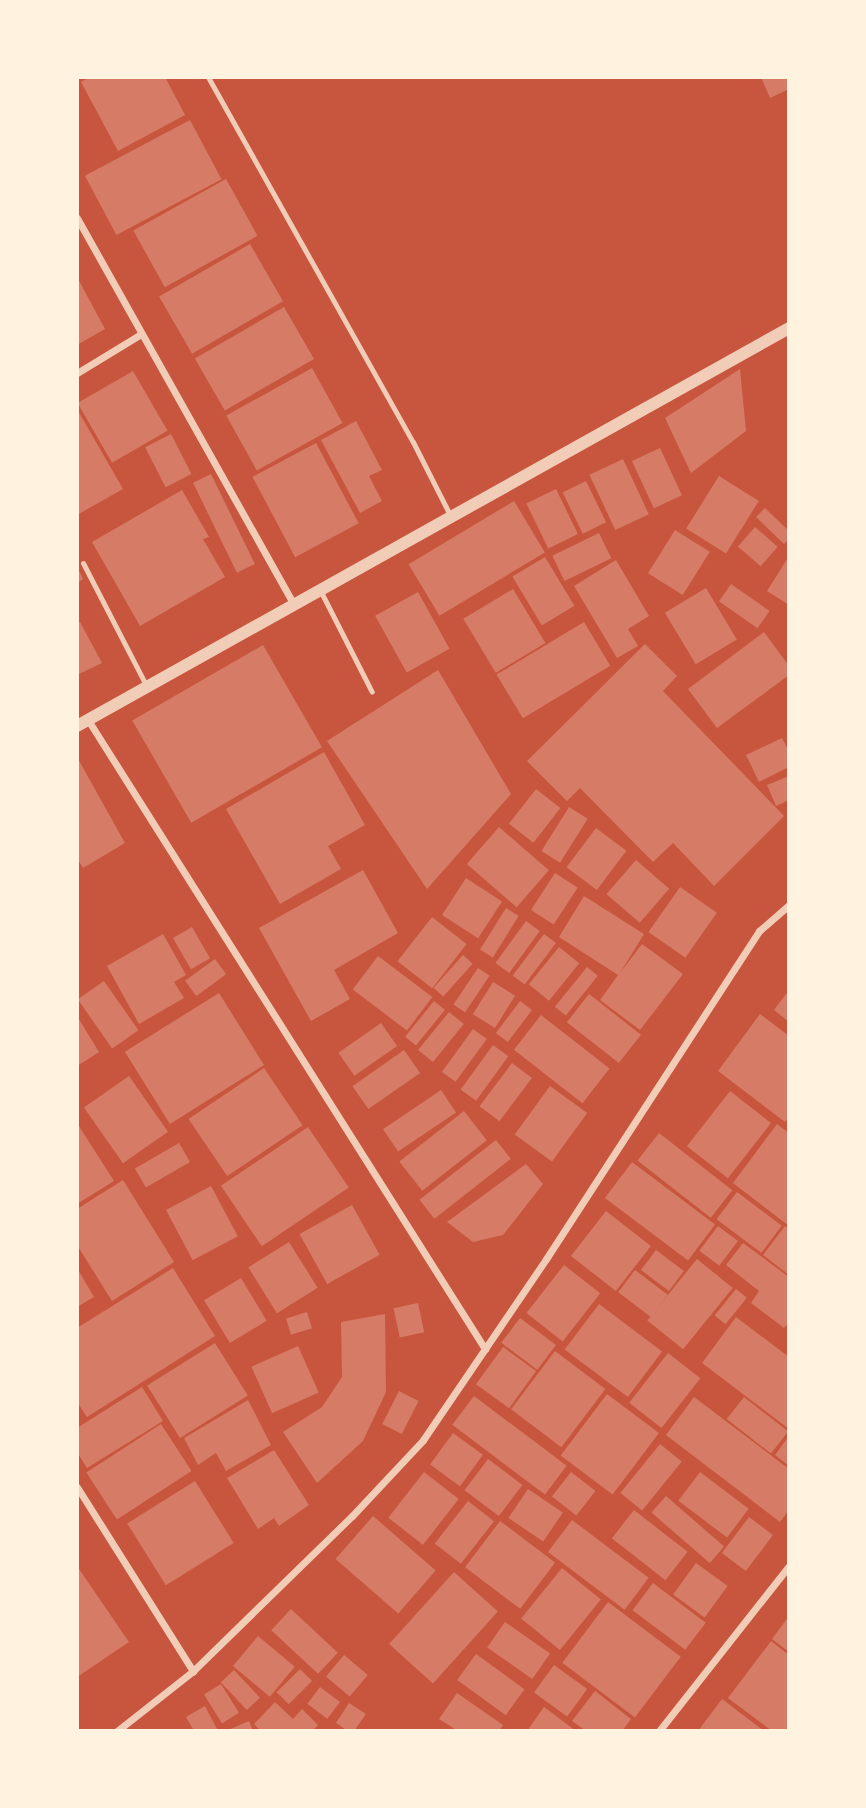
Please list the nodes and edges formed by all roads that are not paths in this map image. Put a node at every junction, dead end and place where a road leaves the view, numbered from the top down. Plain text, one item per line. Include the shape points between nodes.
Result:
1 (208, 77) edge
2 (77, 218) edge
3 (789, 328) edge
4 (141, 334) junction
5 (77, 373) edge
6 (450, 515) junction
7 (83, 564) dead end
8 (320, 590) junction
9 (294, 605) junction
10 (147, 687) junction
11 (372, 692) dead end
12 (82, 723) edge
13 (789, 905) edge
14 (485, 1349) junction
15 (77, 1487) edge
16 (789, 1566) edge
17 (193, 1671) junction
18 (117, 1731) edge
19 (659, 1731) edge

1 - 6 lane
2 - 4 street
3 - 6 street
4 - 5 street
4 - 9 street
6 - 8 street
7 - 10 lane
8 - 9 street
8 - 11 lane
9 - 10 street
10 - 12 street
12 - 14 street
13 - 14 street via 759,930
14 - 17 street via 423,1440
15 - 17 street
16 - 19 street
17 - 18 street

